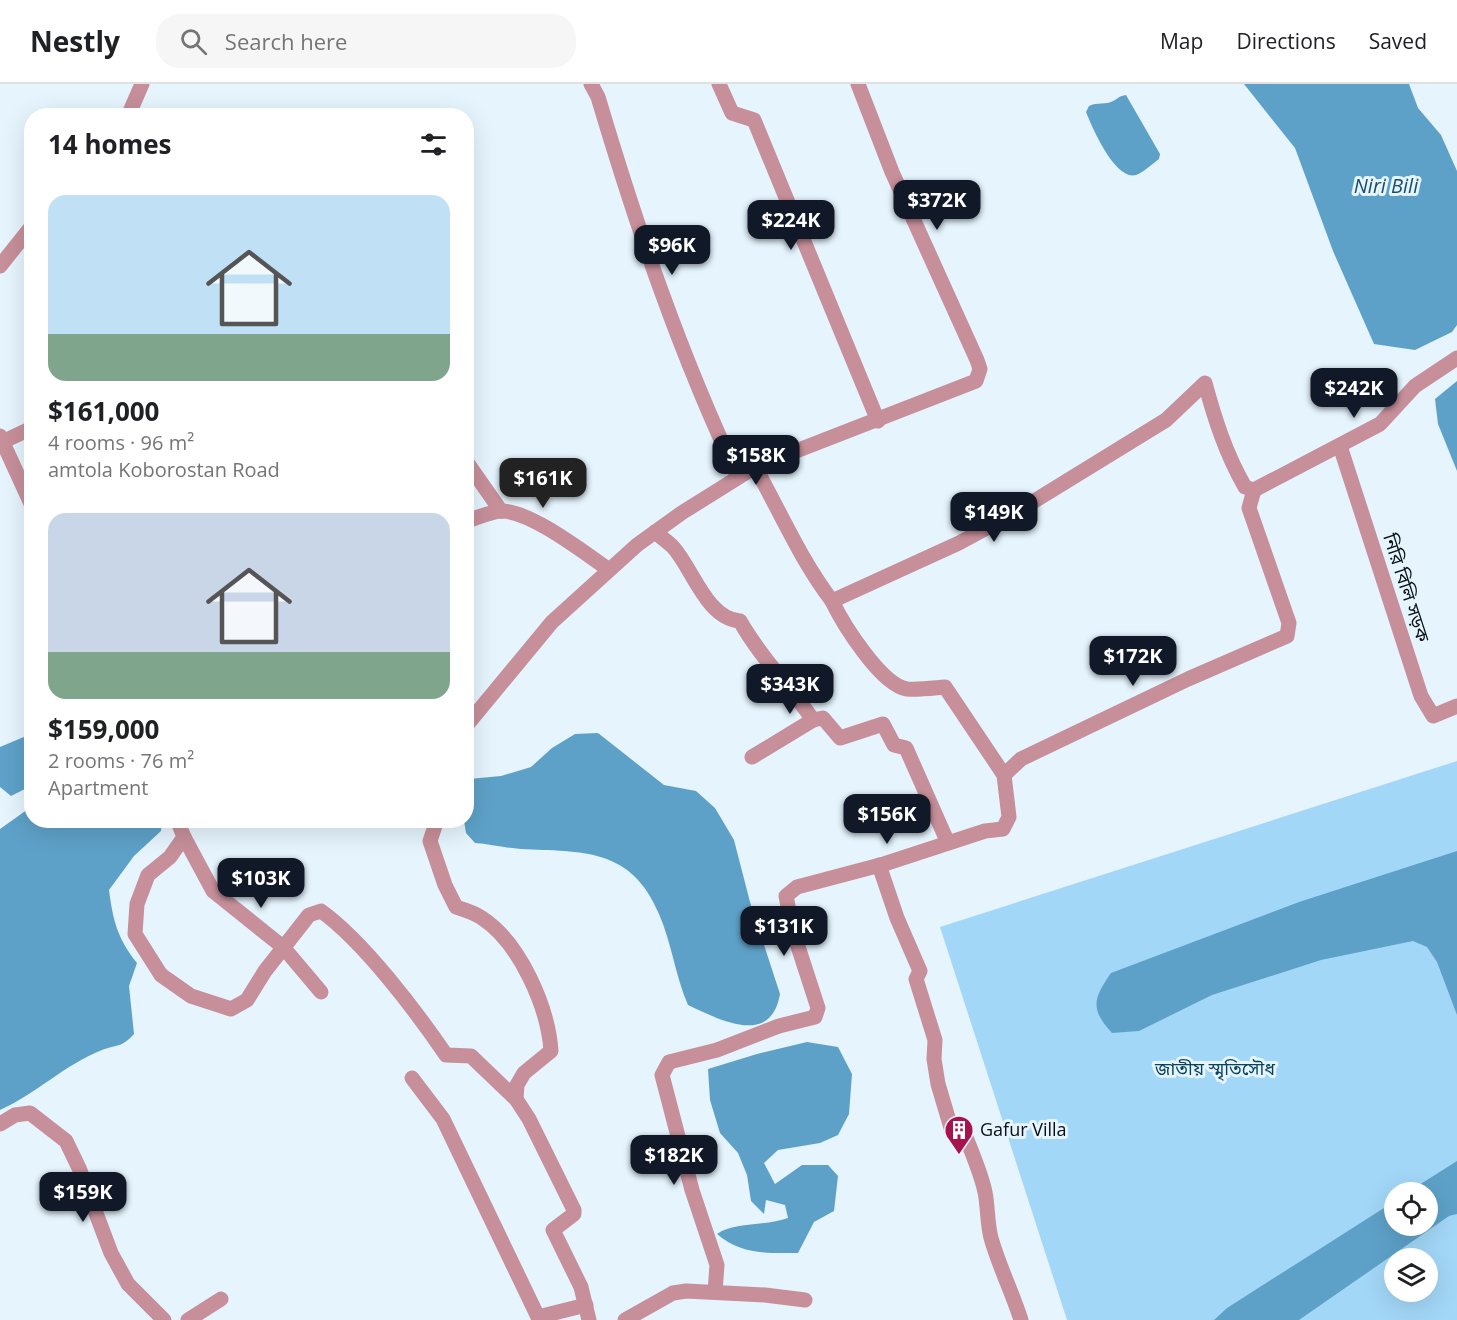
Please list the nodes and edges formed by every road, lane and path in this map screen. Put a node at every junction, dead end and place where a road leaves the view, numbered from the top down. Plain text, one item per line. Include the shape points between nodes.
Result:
1 (142, 84) edge
2 (591, 84) edge
3 (719, 84) edge
4 (858, 84) edge
5 (132, 108) edge
6 (24, 235) edge
7 (1, 262) edge
8 (1457, 358) edge
9 (878, 422) junction
10 (24, 431) edge
11 (1, 440) edge
12 (1340, 446) junction
13 (755, 467) junction
14 (474, 472) edge
15 (738, 477) junction
16 (24, 489) edge
17 (1254, 490) junction
18 (501, 511) junction
19 (474, 519) edge
20 (655, 532) junction
21 (608, 569) junction
22 (832, 601) junction
23 (1457, 706) edge
24 (474, 716) edge
25 (813, 720) junction
26 (752, 757) dead end
27 (1004, 775) junction
28 (180, 828) edge
29 (434, 828) edge
30 (184, 837) junction
31 (948, 843) junction
32 (879, 865) junction
33 (283, 947) junction
34 (321, 992) dead end
35 (412, 1078) dead end
36 (516, 1099) junction
37 (0, 1124) edge
38 (715, 1292) junction
39 (221, 1299) dead end
40 (805, 1300) dead end
41 (588, 1312) edge
42 (164, 1320) edge
43 (188, 1320) edge
44 (625, 1320) edge
45 (1021, 1320) edge

1 - 5 street
2 - 15 street via 676,334
3 - 9 street via 732,114 754,120
4 - 9 street via 892,172 980,369 976,381
6 - 7 street
8 - 12 street via 1415,386 1380,424
9 - 13 street
10 - 11 street
11 - 16 street
12 - 17 street
12 - 23 street, নিরি বিলি সড়ক via 1421,696 1433,716
13 - 15 street
13 - 22 street via 791,539
14 - 18 street
15 - 20 street
17 - 22 street via 1245,487 1237,473 1217,428 1205,383 1166,420 1018,511 959,543
17 - 27 street via 1250,508 1289,623 1287,636 1031,754
18 - 19 street
18 - 21 street via 523,516
20 - 21 street
20 - 25 street via 674,548 708,601 730,620 740,621
21 - 24 street via 552,622
22 - 27 street via 843,623 888,679 905,689 945,687
25 - 26 street
25 - 31 street via 823,718 840,738 883,724 894,745 906,748
27 - 31 street via 1009,817 1003,829
28 - 30 street
29 - 36 street via 430,841 456,907 481,916 519,955 549,1029 551,1051 524,1073 517,1085
30 - 33 street via 213,891
30 - 33 street via 170,857 148,875 136,904 135,934 161,975 191,996 231,1010 247,1000
31 - 32 street
32 - 38 street via 797,887 786,896 818,1008 815,1017 669,1062 662,1075 692,1190 717,1265
32 - 45 street via 920,971 916,980 935,1040 934,1059 944,1109 952,1131 965,1135 971,1151 985,1192 986,1216 994,1245
33 - 34 street
33 - 36 street via 309,915 321,911 338,923 364,952 446,1055 471,1056
35 - 41 street via 443,1119 538,1317
36 - 41 street via 574,1210 554,1230 581,1287
37 - 42 street via 15,1115 30,1113 66,1141 111,1253 128,1284
38 - 40 street
38 - 44 street via 673,1293
39 - 43 street

